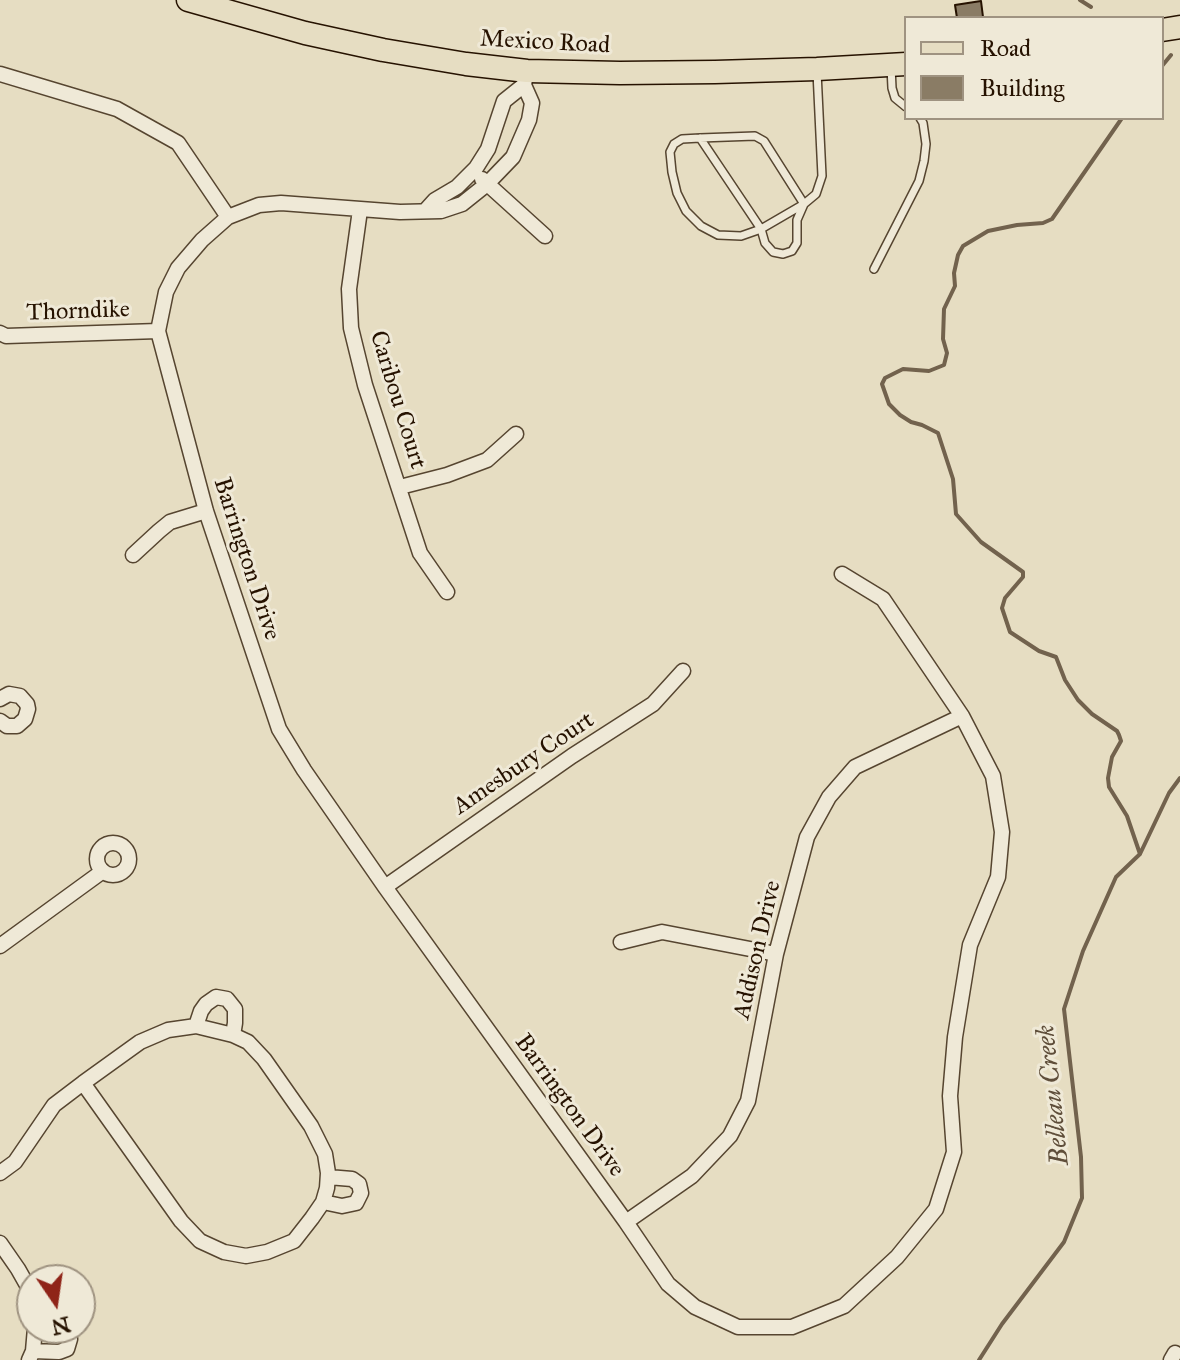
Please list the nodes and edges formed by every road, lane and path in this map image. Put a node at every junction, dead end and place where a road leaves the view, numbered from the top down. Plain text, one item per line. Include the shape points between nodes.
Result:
1 (188, 0) edge
2 (898, 65) edge
3 (817, 69) junction
4 (0, 74) edge
5 (526, 78) junction
6 (904, 105) edge
7 (921, 120) edge
8 (700, 138) junction
9 (473, 170) junction
10 (487, 184) junction
11 (804, 204) junction
12 (360, 210) junction
13 (425, 211) junction
14 (228, 217) junction
15 (761, 229) junction
16 (545, 236) dead end
17 (874, 269) dead end
18 (158, 331) junction
19 (0, 333) edge
20 (516, 434) dead end
21 (400, 487) junction
22 (206, 511) junction
23 (133, 555) dead end
24 (842, 574) dead end
25 (447, 592) dead end
26 (683, 671) dead end
27 (0, 699) edge
28 (962, 716) junction
29 (1, 725) edge
30 (103, 871) dead end
31 (385, 887) junction
32 (621, 942) dead end
33 (0, 946) edge
34 (776, 954) junction
35 (196, 1026) junction
36 (233, 1035) junction
37 (83, 1083) junction
38 (0, 1173) edge
39 (328, 1177) junction
40 (323, 1202) junction
41 (626, 1222) junction
42 (0, 1243) edge
43 (16, 1266) edge
44 (68, 1344) edge
45 (31, 1355) edge

1 - 5 main road, Mexico Road via 305,33
2 - 3 main road, Mexico Road
2 - 6 lane via 892,88
3 - 5 main road, Mexico Road
3 - 11 lane via 822,176 816,194
4 - 14 street via 117,109 178,143
5 - 9 street via 504,101 488,149
5 - 10 street, Barrington Drive via 532,103 529,120 513,157
7 - 17 lane via 926,144 919,181
8 - 11 lane via 755,136 764,141
8 - 15 lane
8 - 15 lane via 682,139 670,152 686,211 718,235 741,236
9 - 10 street
9 - 13 street
10 - 13 street, Barrington Drive via 462,204
10 - 16 street
11 - 15 lane
11 - 15 lane via 792,251 773,252
12 - 13 street, Barrington Drive
12 - 14 street, Barrington Drive via 281,203
12 - 21 street, Caribou Court via 349,289 351,328
14 - 18 street, Barrington Drive via 178,268 166,292
18 - 19 street, Thorndike
18 - 22 street, Barrington Drive
20 - 21 street via 487,460
21 - 25 street, Caribou Court via 420,553
22 - 23 street via 170,522
22 - 31 street, Barrington Drive via 279,729
24 - 28 street, Barrington Drive via 883,599
26 - 31 street, Amesbury Court via 653,704
27 - 29 street via 14,694 28,709 22,723
28 - 34 street, Addison Drive via 855,767 829,797 807,837
28 - 41 street, Barrington Drive via 993,776 1002,832 998,877 970,945 950,1096 954,1152 936,1209 897,1257 844,1306 792,1327 738,1327 695,1307 668,1284
30 - 33 street
31 - 41 street, Barrington Drive
32 - 34 street via 662,932
34 - 41 street, Addison Drive via 748,1101 730,1136 692,1176
35 - 36 street
35 - 36 street via 206,1004 216,997 227,999 235,1009
35 - 37 street via 140,1042
36 - 39 street via 264,1059 311,1126 325,1154
37 - 38 street via 54,1105 15,1162
37 - 40 street via 200,1241 246,1256 267,1252 294,1241
39 - 40 street
39 - 40 street via 352,1179 361,1193 356,1203
42 - 43 street
44 - 45 street via 59,1352

